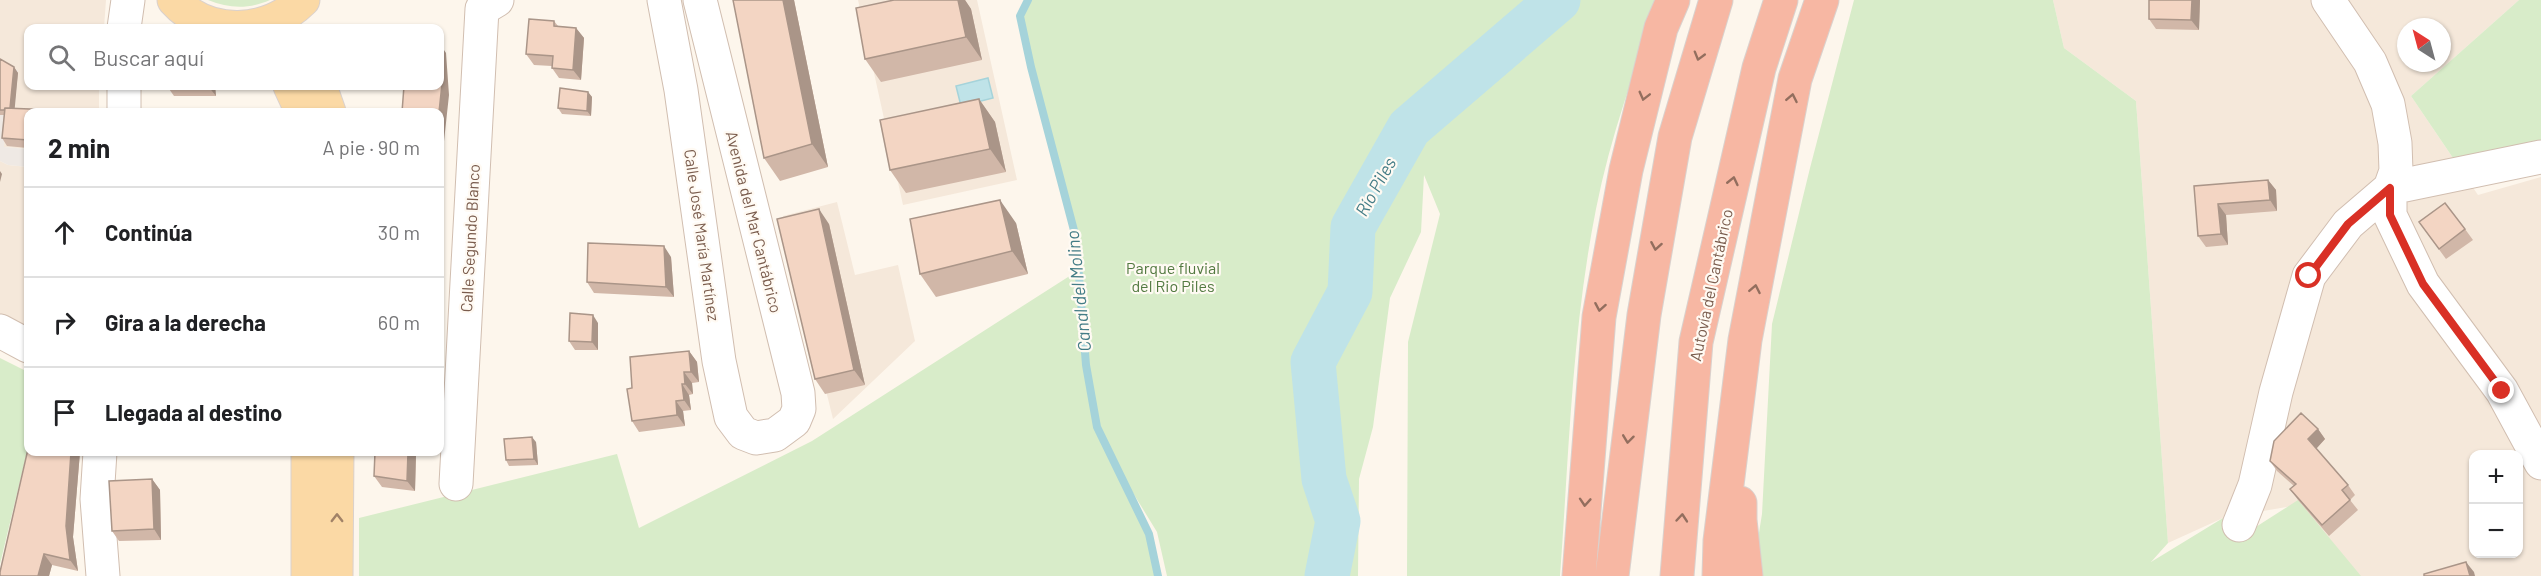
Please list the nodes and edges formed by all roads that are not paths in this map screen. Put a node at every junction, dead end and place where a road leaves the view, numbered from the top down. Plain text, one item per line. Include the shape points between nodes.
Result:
1 (128, 0) edge
2 (496, 0) edge
3 (664, 0) edge
4 (700, 0) edge
5 (1673, 0) edge
6 (1716, 0) edge
7 (1781, 0) edge
8 (1822, 0) edge
9 (2328, 0) edge
10 (303, 10) edge
11 (185, 16) edge
12 (125, 24) edge
13 (212, 24) edge
14 (264, 24) edge
15 (292, 90) edge
16 (321, 90) edge
17 (300, 108) edge
18 (328, 108) edge
19 (2541, 157) edge
20 (2390, 188) junction
21 (0, 331) edge
22 (1746, 340) junction
23 (24, 344) edge
24 (775, 435) joint
25 (100, 456) edge
26 (308, 456) edge
27 (337, 456) edge
28 (2541, 464) edge
29 (456, 484) dead end
30 (2239, 525) dead end
31 (103, 576) edge
32 (308, 576) edge
33 (336, 576) edge
34 (1579, 576) edge
35 (1612, 576) edge
36 (1677, 576) edge
37 (1719, 576) edge
38 (1746, 576) edge

1 - 12 street
2 - 29 street, Calle Segundo Blanco via 482,9
3 - 24 street, Calle José María Martínez via 731,417 742,433 756,438
4 - 24 street, Avenida del Mar Cantábrico via 798,393 799,409 794,421
5 -> 34 highway via 1661,28 1626,170 1599,317
6 -> 35 highway via 1671,159 1644,315
36 -> 7 highway, Autovía del Cantábrico via 1696,342 1759,68
22 -> 8 highway via 1795,79
9 - 20 street via 2370,62 2388,104 2396,171
10 - 14 main road
11 - 13 main road
15 - 17 main road
16 - 18 main road
19 - 20 street
20 - 28 street via 2390,215 2423,284 2502,391
20 - 30 street via 2348,224 2309,276 2255,485
21 - 23 street
22 - 37 highway
22 - 38 highway via 1740,520
25 - 31 street via 97,499
26 - 32 main road
33 -> 27 main road

